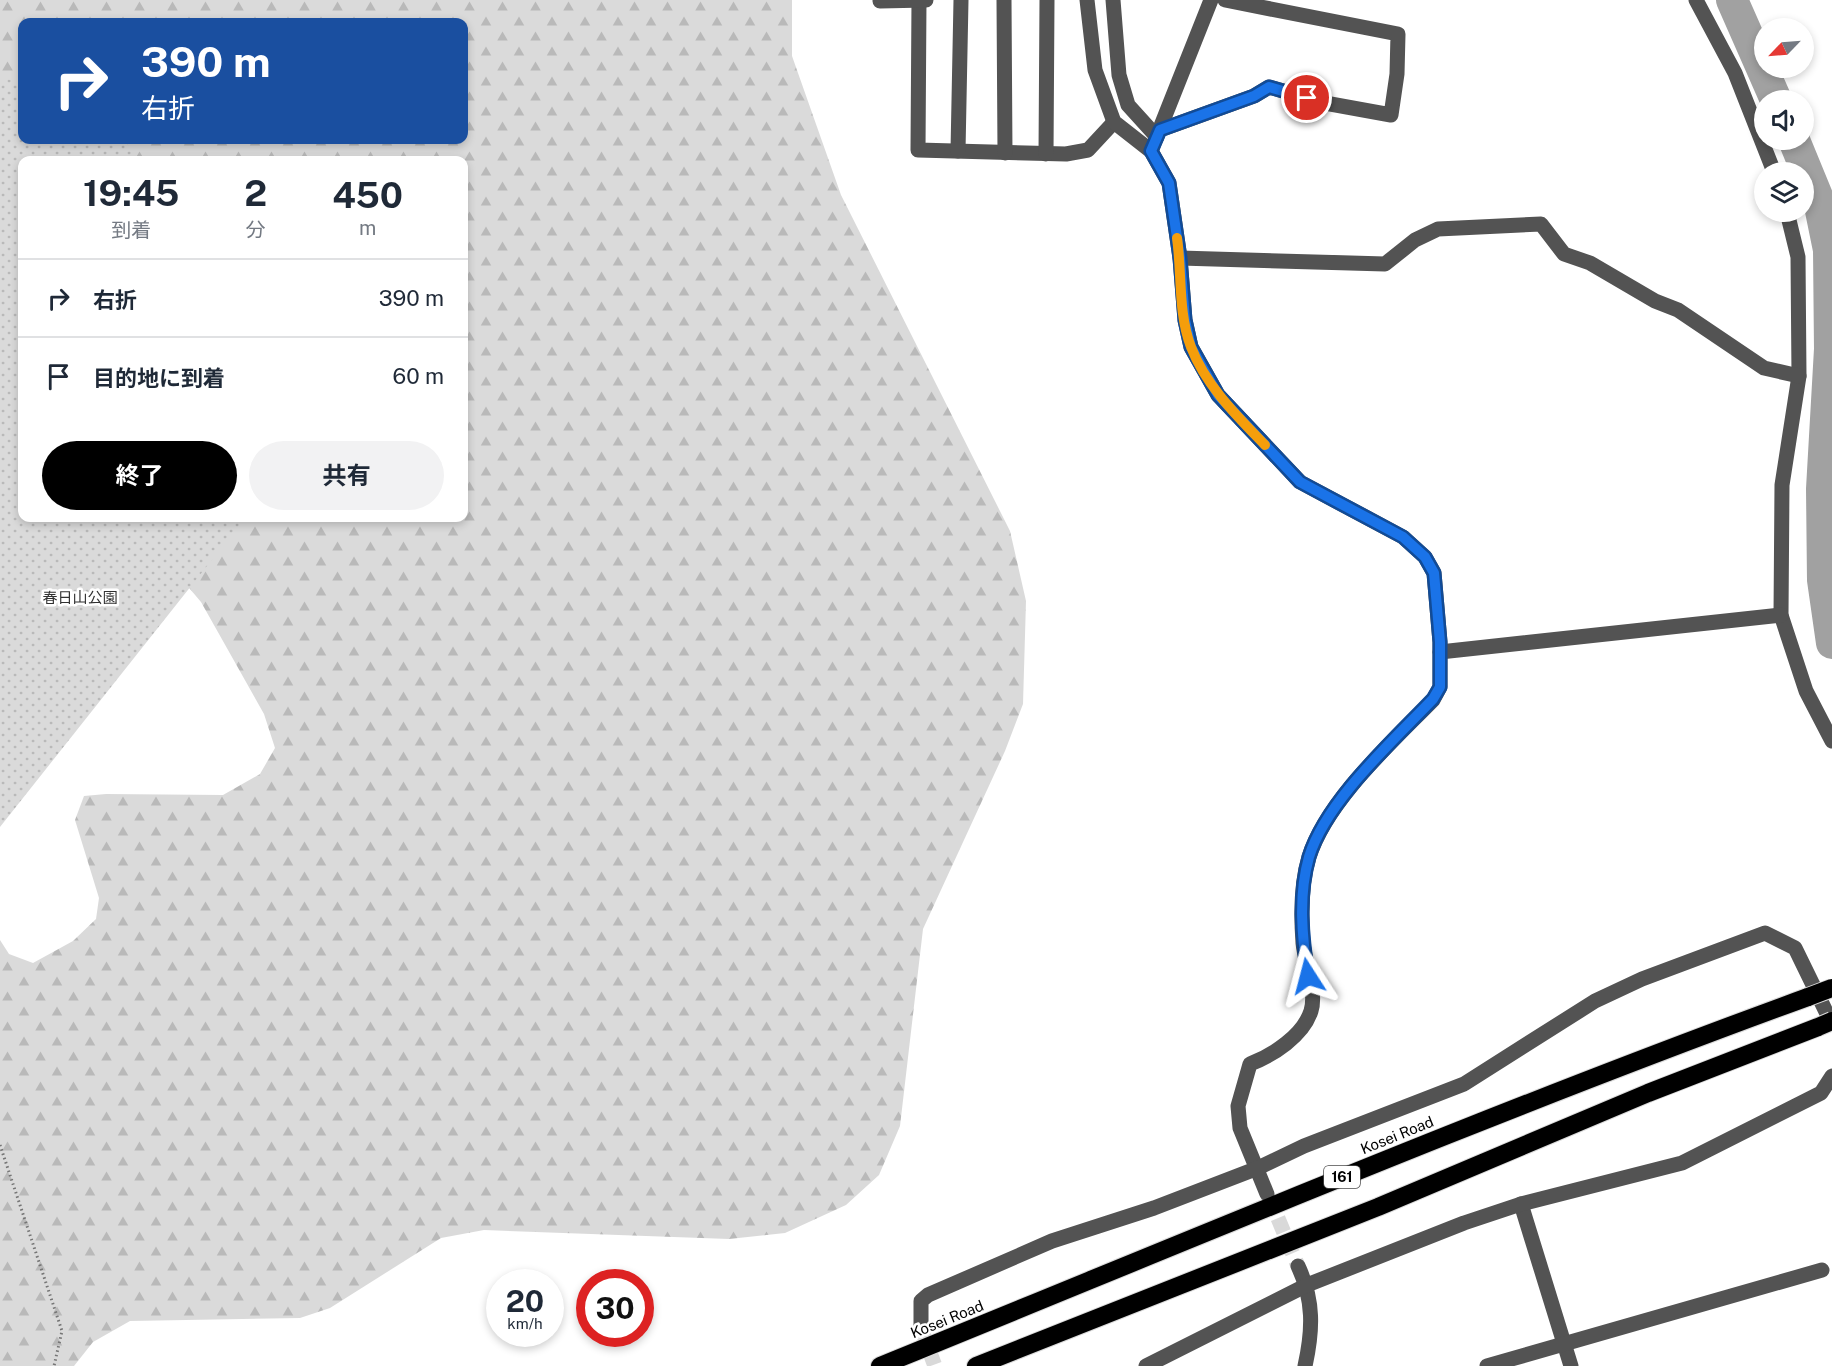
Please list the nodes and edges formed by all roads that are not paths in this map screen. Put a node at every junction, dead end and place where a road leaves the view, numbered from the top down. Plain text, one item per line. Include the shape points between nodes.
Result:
1 (919, 0) edge
2 (926, 0) edge
3 (961, 0) edge
4 (1004, 0) edge
5 (1047, 0) edge
6 (1087, 0) edge
7 (1113, 0) edge
8 (1211, 0) edge
9 (1225, 0) edge
10 (1696, 0) edge
11 (880, 1) edge
12 (1114, 122) junction
13 (1159, 133) junction
14 (958, 151) junction
15 (1151, 151) junction
16 (1005, 153) junction
17 (1046, 154) junction
18 (1770, 162) edge
19 (1790, 222) edge
20 (1180, 258) junction
21 (1799, 376) junction
22 (1781, 615) junction
23 (1440, 652) junction
24 (1832, 741) edge
25 (1832, 988) edge
26 (1827, 1024) edge
27 (1832, 1076) edge
28 (1258, 1168) junction
29 (1267, 1194) tunnel mouth
30 (1521, 1204) junction
31 (1298, 1266) tunnel mouth
32 (1822, 1270) dead end
33 (1307, 1285) junction
34 (921, 1329) tunnel mouth
35 (1563, 1342) junction
36 (880, 1366) edge
37 (976, 1366) edge
38 (1146, 1366) edge
39 (1305, 1366) edge
40 (1487, 1366) edge
41 (1570, 1366) edge

1 - 2 street
1 - 11 street
1 - 14 street via 918,150
3 - 14 street
4 - 16 street
5 - 17 street
6 - 12 street via 1095,70
7 - 13 street via 1119,75 1128,105
8 - 13 street
9 - 13 street via 1398,34 1390,115 1269,87
10 - 18 street via 1735,73
12 - 15 street
12 - 17 street via 1088,150
13 - 15 street
14 - 16 street
15 - 20 street via 1169,183
16 - 17 street
19 - 21 street via 1798,257
20 - 21 street via 1385,264 1415,240 1438,229 1541,224 1564,254 1590,263 1654,301 1678,310 1764,368
20 - 23 street via 1191,347 1218,395 1300,482 1403,537 1425,557 1434,573
21 - 22 street via 1782,485
22 - 23 street
22 - 24 street via 1806,691
23 - 28 street via 1440,687 1433,699 1366,768 1328,819 1309,857 1302,899 1311,1011 1273,1055 1251,1064 1238,1106 1240,1128
25 - 36 highway, Kosei Road / 161, bridge via 1463,1128
26 - 28 street via 1795,948 1765,933 1595,1000 1464,1084 1304,1146
26 - 37 highway
27 - 30 street via 1821,1093 1682,1163
28 - 29 street
28 - 34 street via 1052,1241 927,1295 921,1301
30 - 33 street
30 - 35 street
31 - 33 street
32 - 35 street
33 - 38 street
33 - 39 street via 1312,1328
35 - 40 street
35 - 41 street

